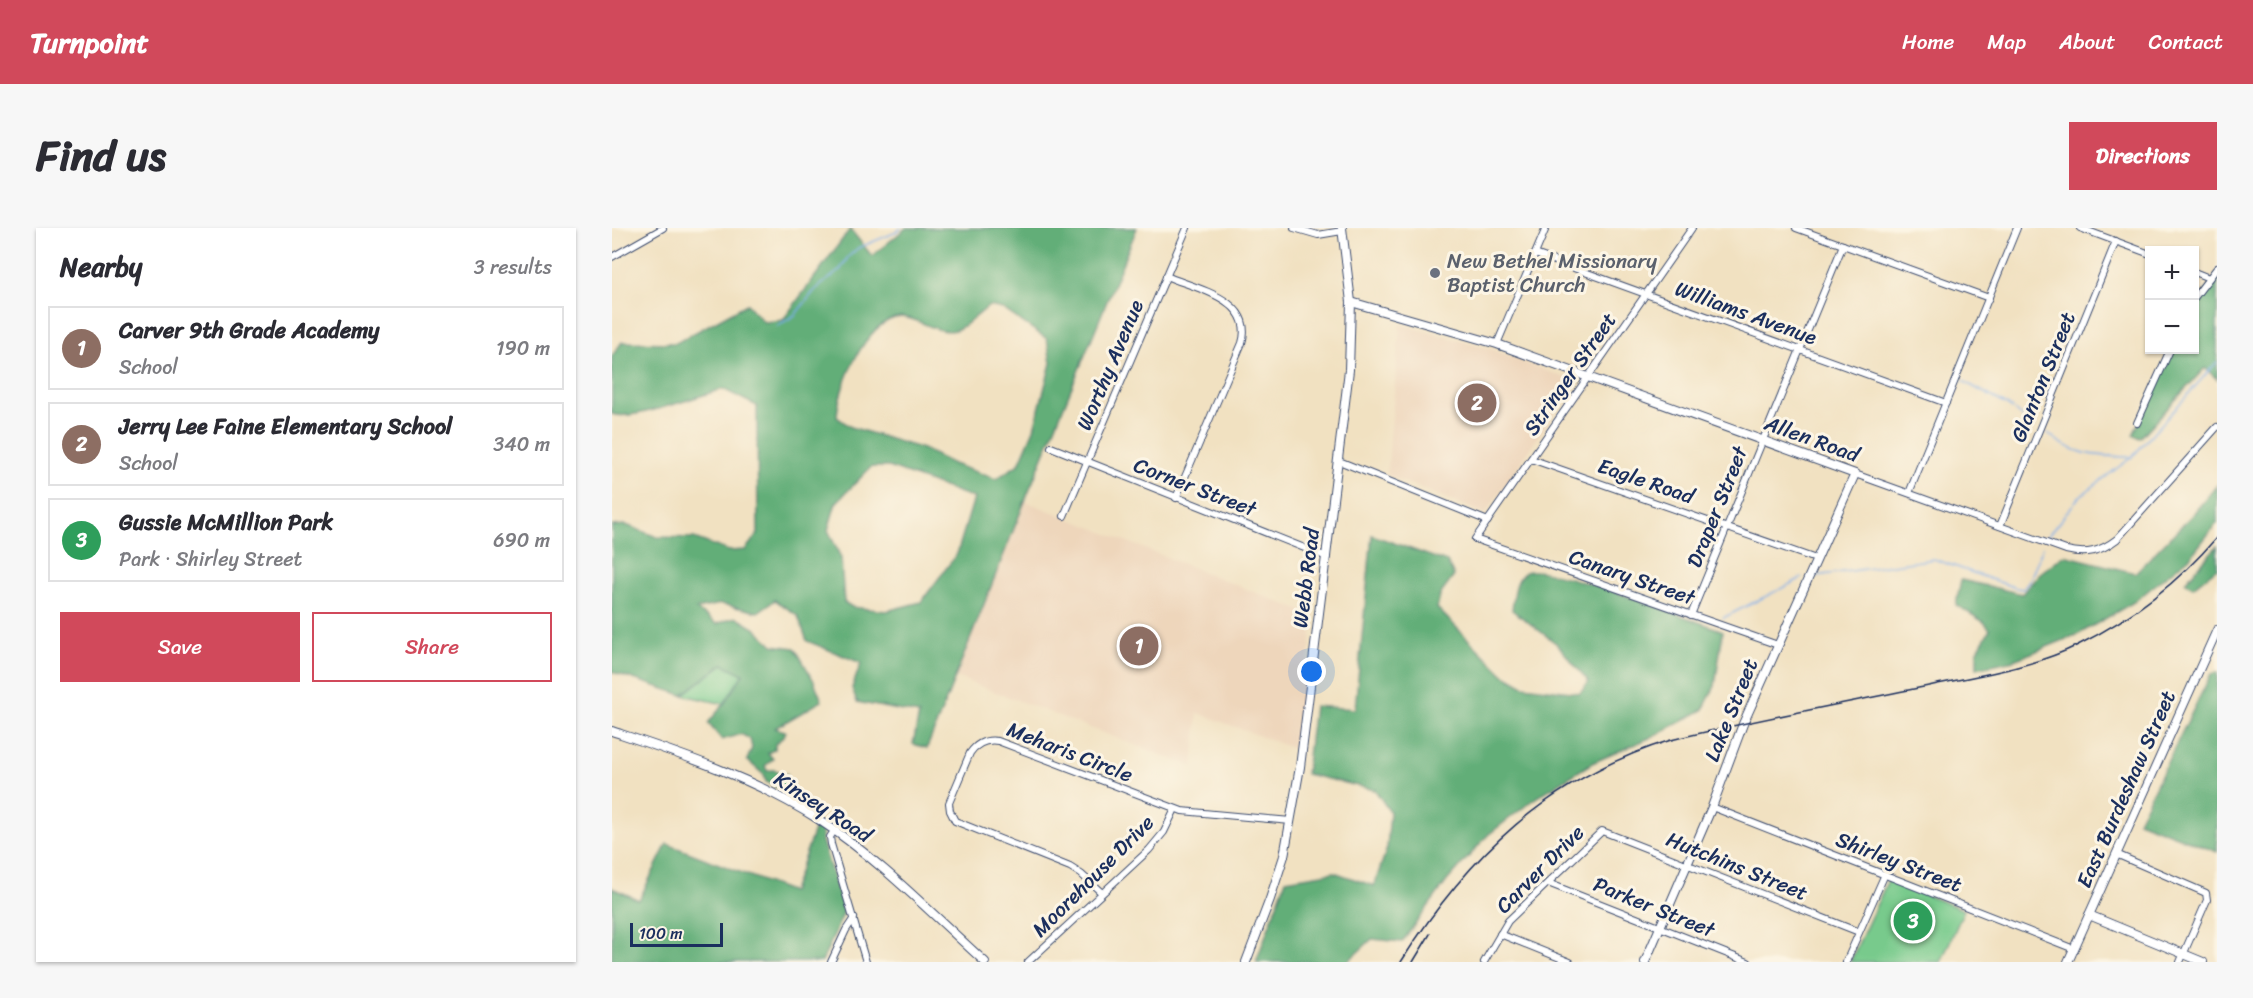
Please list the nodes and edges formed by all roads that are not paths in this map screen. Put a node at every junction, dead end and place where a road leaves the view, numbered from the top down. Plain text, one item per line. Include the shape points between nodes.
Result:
1 (663, 228) edge
2 (1187, 228) edge
3 (1294, 228) edge
4 (1546, 228) edge
5 (1692, 228) edge
6 (1796, 228) edge
7 (2017, 228) edge
8 (2080, 228) edge
9 (1342, 230) edge
10 (2116, 241) junction
11 (1843, 245) junction
12 (2145, 252) edge
13 (1535, 254) junction
14 (612, 257) edge
15 (2217, 268) edge
16 (2199, 274) edge
17 (1166, 276) junction
18 (2209, 278) junction
19 (2199, 291) edge
20 (1646, 295) junction
21 (1989, 298) junction
22 (1351, 302) junction
23 (1497, 344) junction
24 (1800, 350) junction
25 (2168, 354) edge
26 (1588, 377) junction
27 (1946, 403) junction
28 (2138, 423) dead end
29 (2217, 427) edge
30 (1762, 440) junction
31 (1051, 447) dead end
32 (1532, 459) junction
33 (1087, 461) junction
34 (1340, 461) junction
35 (1855, 474) junction
36 (1909, 493) junction
37 (1176, 498) junction
38 (1064, 516) dead end
39 (1488, 521) junction
40 (2000, 526) junction
41 (1726, 527) junction
42 (1475, 539) joint
43 (1327, 557) junction
44 (1816, 560) junction
45 (1691, 615) junction
46 (2217, 630) edge
47 (1778, 645) junction
48 (612, 731) edge
49 (1713, 807) junction
50 (1175, 809) junction
51 (1291, 821) junction
52 (834, 831) junction
53 (1602, 831) joint
54 (2116, 854) junction
55 (1688, 864) junction
56 (1885, 874) junction
57 (1548, 883) junction
58 (1102, 893) junction
59 (2089, 915) junction
60 (854, 918) junction
61 (1660, 928) junction
62 (1859, 932) junction
63 (1500, 934) junction
64 (2074, 949) junction
65 (2182, 958) edge
66 (831, 962) edge
67 (866, 962) edge
68 (985, 962) edge
69 (1028, 962) edge
70 (1246, 962) edge
71 (1484, 962) edge
72 (1570, 962) edge
73 (1645, 962) edge
74 (1748, 962) edge
75 (1846, 962) edge
76 (2068, 962) edge
77 (2203, 962) edge

1 - 14 street
2 - 17 street, Worthy Avenue
3 - 9 street via 1317,235
4 - 13 street
5 - 20 street, Stringer Street
6 - 11 street
7 - 21 street
8 - 10 street
9 - 22 street, Webb Road
10 - 12 street
10 - 40 street, Glanton Street
11 - 21 street
11 - 24 street, Draper Street
13 - 20 street, Williams Avenue
13 - 23 street
15 - 18 street
16 - 18 street
17 - 33 street, Worthy Avenue
17 - 37 street via 1230,303 1240,314 1244,328 1242,343
18 - 19 street
20 - 24 street, Williams Avenue
20 - 26 street, Stringer Street
21 - 27 street
22 - 23 street, Allen Road
22 - 34 street, Webb Road
23 - 26 street, Allen Road
24 - 27 street, Williams Avenue
24 - 30 street, Draper Street
25 - 28 street
26 - 30 street, Allen Road
26 - 32 street, Stringer Street
27 - 36 street
29 - 40 street, Allen Road via 2117,539 2101,549 2076,552
30 - 35 street, Allen Road
30 - 41 street, Draper Street
31 - 33 street, Corner Street
32 - 39 street, Stringer Street
32 - 41 street, Eagle Road
33 - 37 street, Corner Street
33 - 38 street, Worthy Avenue
34 - 39 street
34 - 43 street, Webb Road
35 - 36 street, Allen Road
35 - 44 street, Lake Street
36 - 40 street, Allen Road
37 - 43 street, Corner Street
39 - 42 street, Stringer Street
41 - 44 street, Eagle Road
41 - 45 street, Draper Street
42 - 45 street, Canary Street
43 - 51 street, Webb Road
44 - 47 street, Lake Street
45 - 47 street, Canary Street
46 - 54 street, East Burdeshaw Street
47 - 49 street, Lake Street via 1743,724
48 - 52 street, Kinsey Road via 738,776
49 - 55 street, Lake Street
49 - 56 street, Shirley Street
50 - 51 street, Meharis Circle
50 - 58 street, Moorehouse Drive via 1158,840
50 - 58 street, Meharis Circle via 998,741 982,742 972,750 950,803 956,821 1070,867
51 - 70 street, Webb Road via 1274,889
52 - 60 street via 831,844
52 - 68 street, Kinsey Road
53 - 55 street, Hutchins Street
53 - 57 street, Carver Drive
54 - 59 street, East Burdeshaw Street
54 - 65 street via 2207,895
55 - 61 street, Lake Street
55 - 62 street, Hutchins Street
56 - 62 street
56 - 64 street, Shirley Street
57 - 61 street, Parker Street
57 - 63 street, Carver Drive via 1508,921
58 - 69 street, Moorehouse Drive
59 - 64 street, East Burdeshaw Street
59 - 65 street
60 - 66 street
60 - 67 street
61 - 73 street, Lake Street
61 - 74 street, Parker Street
62 - 75 street
63 - 71 street, Carver Drive
63 - 72 street
64 - 76 street, East Burdeshaw Street
65 - 77 street

